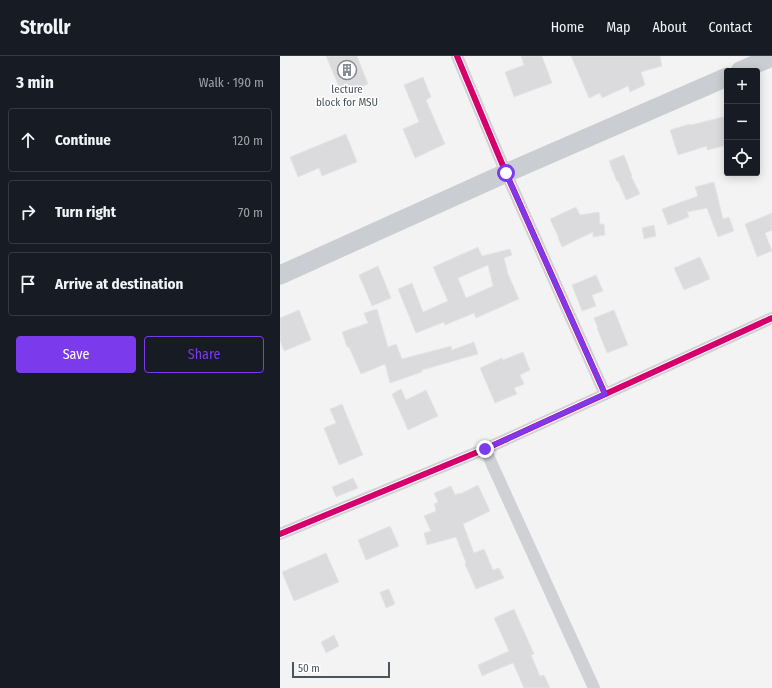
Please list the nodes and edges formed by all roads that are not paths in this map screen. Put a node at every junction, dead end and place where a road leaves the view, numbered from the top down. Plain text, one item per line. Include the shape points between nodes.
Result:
1 (457, 56) edge
2 (772, 57) edge
3 (747, 68) edge
4 (724, 78) edge
5 (506, 173) junction
6 (280, 275) edge
7 (772, 318) edge
8 (605, 394) junction
9 (485, 449) junction
10 (280, 534) edge
11 (594, 688) edge

1 - 5 street
2 - 3 main road
4 - 5 main road
5 - 6 main road
5 - 8 street
7 - 8 street
8 - 9 street
9 - 10 street
9 - 11 street

